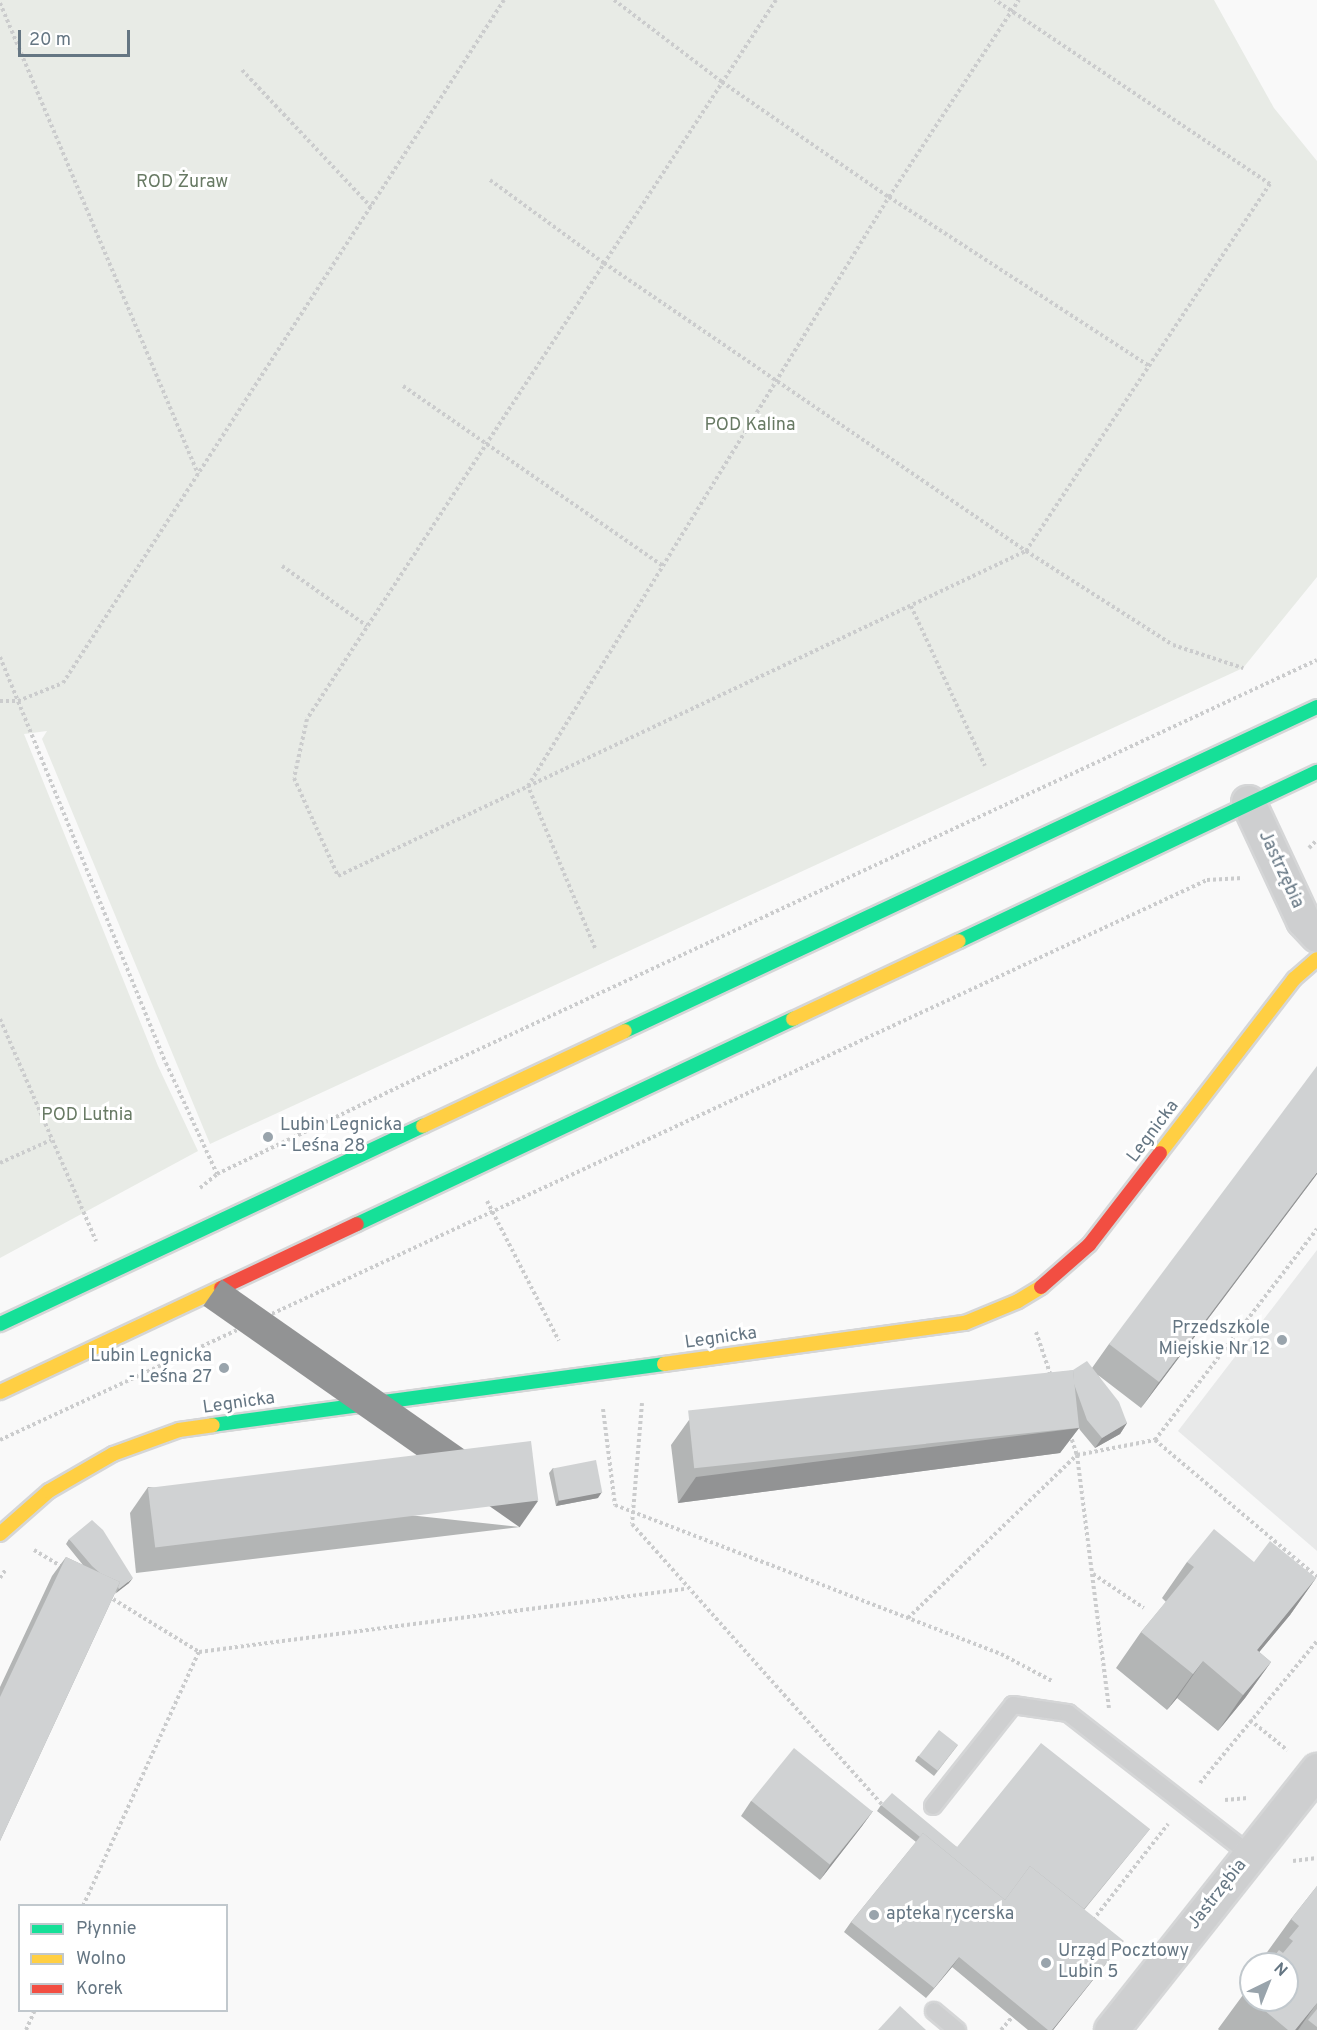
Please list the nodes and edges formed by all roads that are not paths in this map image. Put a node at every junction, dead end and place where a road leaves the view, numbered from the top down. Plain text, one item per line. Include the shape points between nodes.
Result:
1 (1317, 707) edge
2 (1317, 772) edge
3 (1248, 802) junction
4 (1317, 935) edge
5 (1317, 959) edge
6 (0, 1324) edge
7 (0, 1392) edge
8 (0, 1534) edge
9 (1307, 1778) edge
10 (933, 1806) dead end
11 (1249, 1854) junction
12 (934, 2011) dead end
13 (957, 2030) edge
14 (1111, 2030) edge

1 - 6 main road
2 - 3 main road
3 - 4 street, Jastrzębia via 1304,920
3 - 7 main road
5 - 8 main road, Legnicka via 1294,979 1089,1245 1056,1277 1018,1301 965,1323 179,1430 113,1454 49,1491
9 - 11 street, Jastrzębia
10 - 11 lane via 1013,1705 1068,1713
11 - 14 street, Jastrzębia
12 - 13 lane

